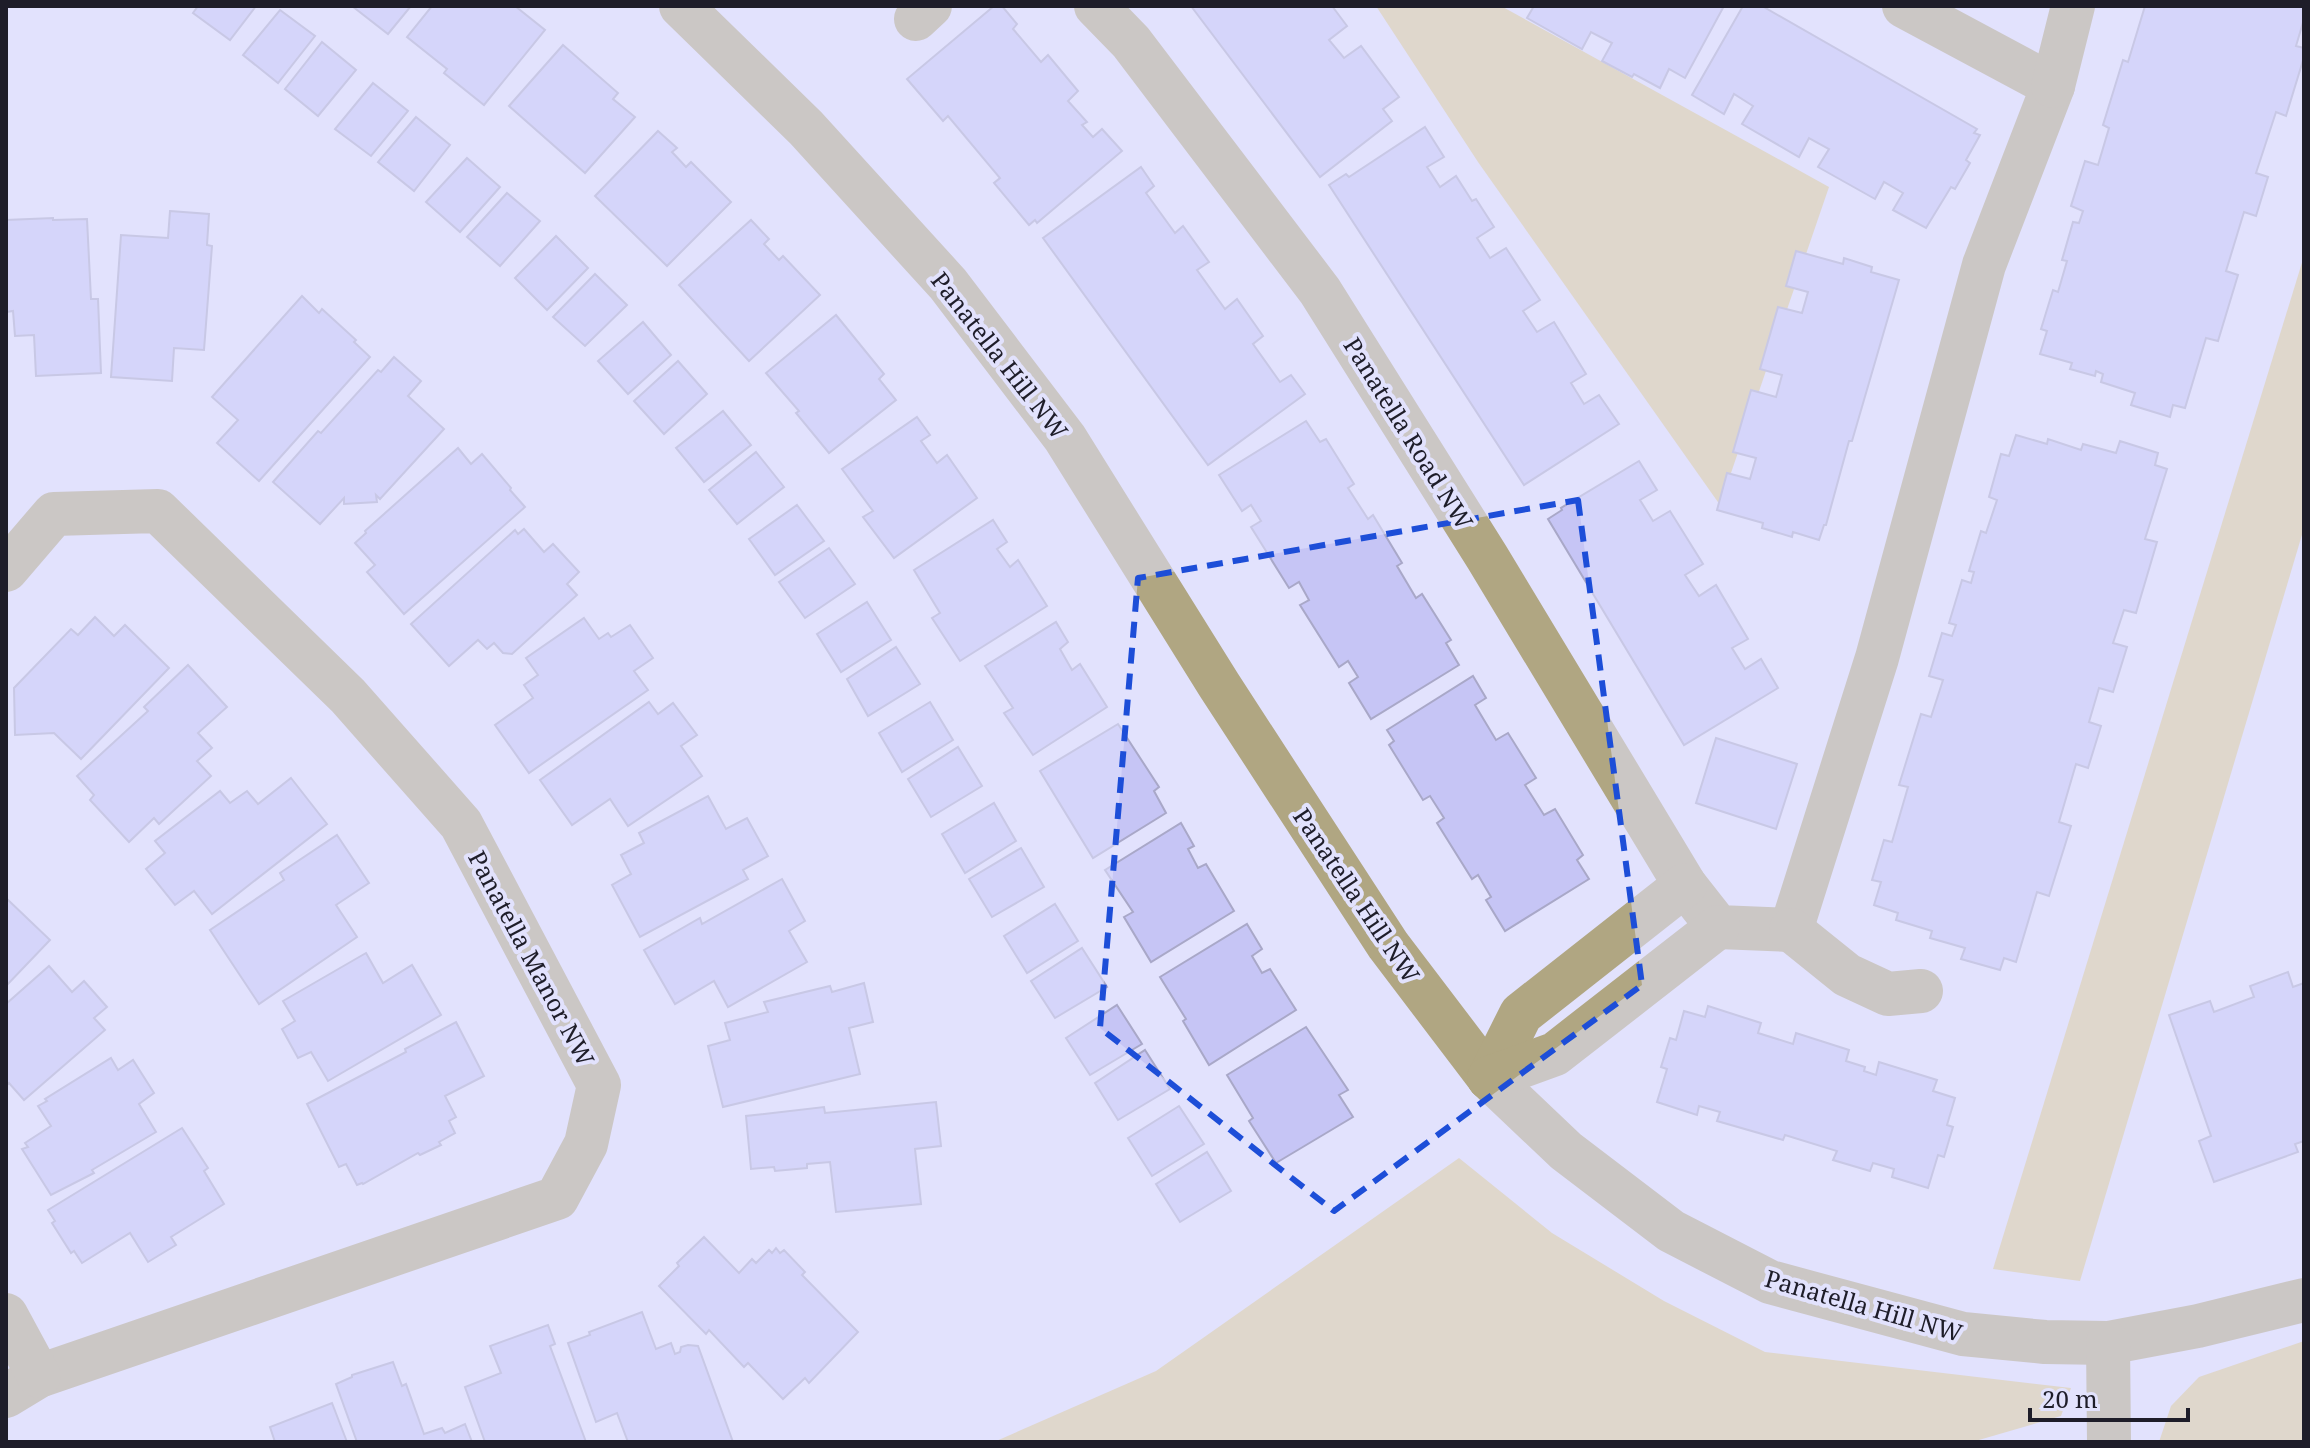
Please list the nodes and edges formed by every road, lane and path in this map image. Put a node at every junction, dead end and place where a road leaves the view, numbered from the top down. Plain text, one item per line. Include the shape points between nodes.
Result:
1 (681, 6) edge
2 (1096, 6) edge
3 (1904, 6) edge
4 (2073, 6) edge
5 (2053, 86) junction
6 (6, 570) edge
7 (1685, 885) junction
8 (1718, 927) junction
9 (1791, 930) junction
10 (1921, 991) dead end
11 (1489, 1078) junction
12 (2304, 1300) edge
13 (6, 1315) edge
14 (2108, 1343) junction
15 (23, 1386) edge
16 (2109, 1442) edge

1 - 11 street, Panatella Hill NW via 806,128 948,284 1065,438 1388,945
2 - 7 street, Panatella Road NW via 1131,42 1320,291
3 - 5 street
4 - 5 street
5 - 9 street via 1984,265 1877,658
6 - 15 street, Panatella Manor NW via 54,514 158,511 348,696 461,824 599,1085 586,1144 557,1198
7 - 8 street, Panatella Road NW
7 - 11 street via 1521,1014
8 - 9 street
8 - 11 street via 1555,1054
9 - 10 street via 1847,975 1888,994
11 - 14 street, Panatella Hill NW via 1566,1151 1671,1231 1770,1282 1963,1334
12 - 14 street, Panatella Hill NW
13 - 15 street, Panatella Manor NW
14 - 16 street

